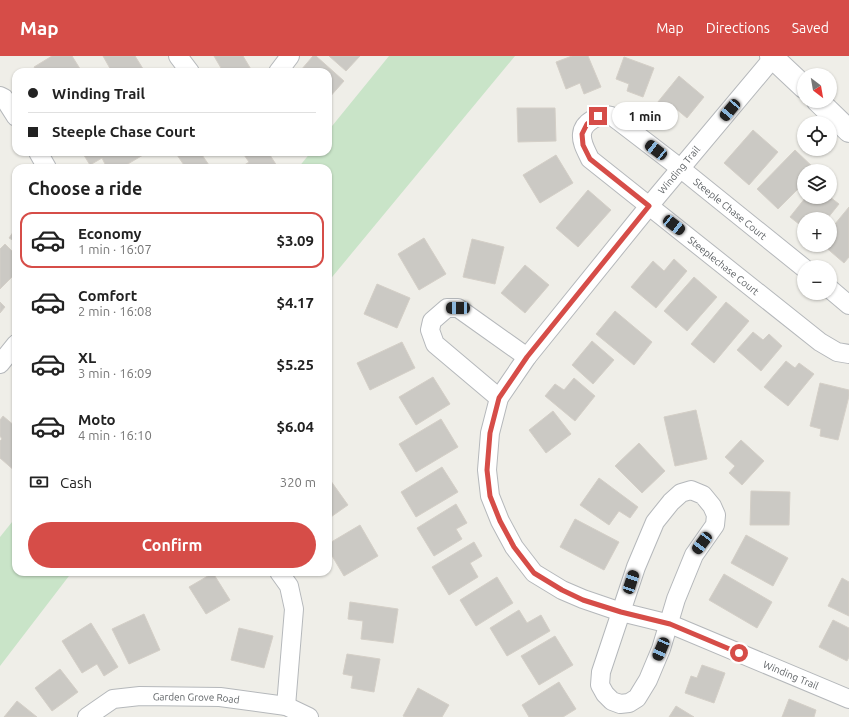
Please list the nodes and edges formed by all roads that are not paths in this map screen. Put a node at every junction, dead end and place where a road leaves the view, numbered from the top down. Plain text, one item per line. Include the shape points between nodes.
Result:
1 (178, 56) edge
2 (290, 56) edge
3 (772, 57) edge
4 (187, 68) edge
5 (281, 68) edge
6 (797, 80) edge
7 (0, 96) edge
8 (825, 108) edge
9 (12, 111) edge
10 (849, 131) edge
11 (590, 159) joint
12 (680, 168) junction
13 (649, 206) junction
14 (797, 262) edge
15 (837, 295) edge
16 (849, 305) edge
17 (12, 349) edge
18 (849, 354) edge
19 (527, 357) junction
20 (0, 364) edge
21 (499, 398) junction
22 (282, 576) edge
23 (621, 612) junction
24 (670, 624) junction
25 (849, 699) edge
26 (286, 706) junction
27 (87, 717) edge
28 (309, 717) edge

1 - 4 street
2 - 5 street
3 - 6 street
3 - 12 street, Winding Trail
7 - 9 street
8 - 10 street
11 - 12 street, Steeple Chase Court via 583,145 582,134 587,124 598,116 611,116
11 - 13 street, Steeplechase Court
12 - 13 street, Winding Trail
12 - 14 street, Steeple Chase Court
13 - 18 street, Steeplechase Court via 820,342 837,352
13 - 19 street, Winding Trail
15 - 16 street
17 - 20 street
19 - 21 street, Winding Trail
19 - 21 street via 458,308 447,308 432,321 430,330 435,344
21 - 23 street, Winding Trail via 490,433 487,470 490,496 514,547 534,573 583,600
22 - 26 street via 289,586 294,609
23 - 24 street, Winding Trail
23 - 24 street via 601,672 600,685 612,701 620,704 629,703 642,692
23 - 24 street via 655,522 681,493 691,490 703,495 716,515 714,525 694,555 676,600
24 - 25 street, Winding Trail
26 - 27 street, Garden Grove Road via 220,697 140,696 113,699
26 - 28 street, Garden Grove Road

